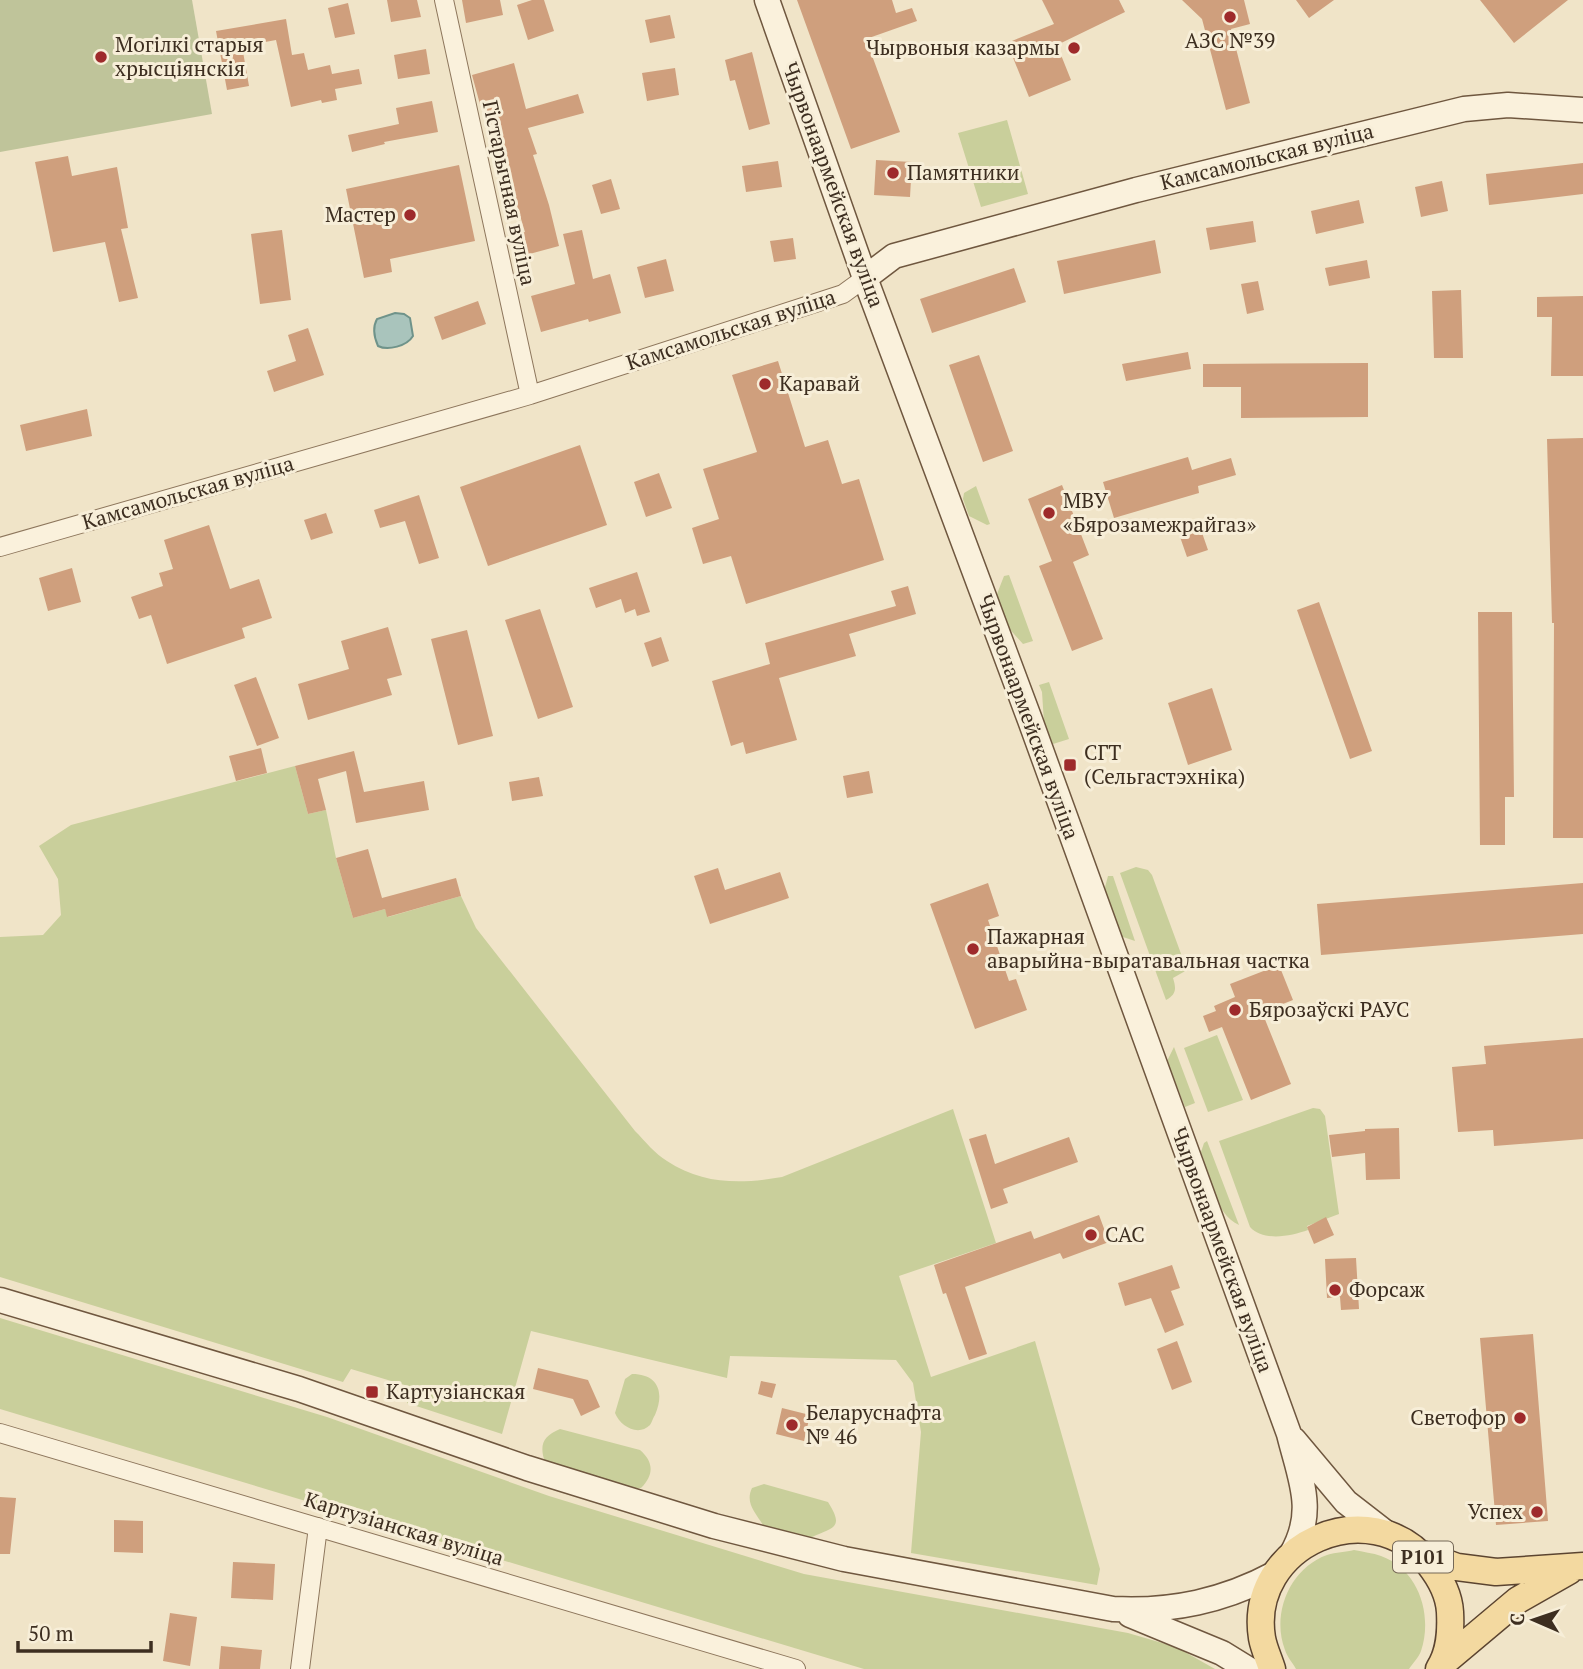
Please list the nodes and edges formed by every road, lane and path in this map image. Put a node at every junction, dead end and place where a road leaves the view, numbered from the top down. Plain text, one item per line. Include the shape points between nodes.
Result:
1 (443, 0) edge
2 (767, 0) edge
3 (1583, 110) edge
4 (865, 278) junction
5 (530, 395) junction
6 (0, 547) edge
7 (0, 1300) edge
8 (0, 1433) edge
9 (1289, 1434) junction
10 (318, 1527) junction
11 (1386, 1534) junction
12 (1420, 1553) junction
13 (1283, 1564) junction
14 (1578, 1567) edge
15 (1113, 1609) junction
16 (1441, 1666) edge
17 (300, 1669) edge
18 (796, 1669) edge
19 (1248, 1669) edge
20 (1272, 1669) edge

1 - 5 street, Гістарычная вуліца
2 - 4 main road, Чырвонаармейская вуліца
3 - 4 main road, Камсамольская вуліца via 1508,105 1464,108 894,256
4 - 5 street, Камсамольская вуліца via 843,294
4 - 9 main road, Чырвонаармейская вуліца
5 - 6 street, Камсамольская вуліца
7 - 15 main road via 299,1389 527,1468 714,1526 845,1559
8 - 10 street, Картузіанская вуліца
9 - 11 main road, Чырвонаармейская вуліца via 1346,1502
9 - 13 main road, Чырвонаармейская вуліца via 1306,1514 1303,1530
10 - 17 street
10 - 18 street, Картузіанская вуліца
11 - 12 main road, Р101
11 - 13 main road, Р101 via 1336,1531 1312,1540
12 - 14 main road, Р101 via 1457,1567 1496,1572
12 - 16 main road, Р101 via 1439,1577 1449,1604 1451,1634
13 - 15 main road via 1252,1586 1190,1605 1149,1611
13 - 20 main road via 1263,1604 1262,1638
14 - 16 main road, Р101 via 1518,1600
15 - 19 main road via 1222,1653

